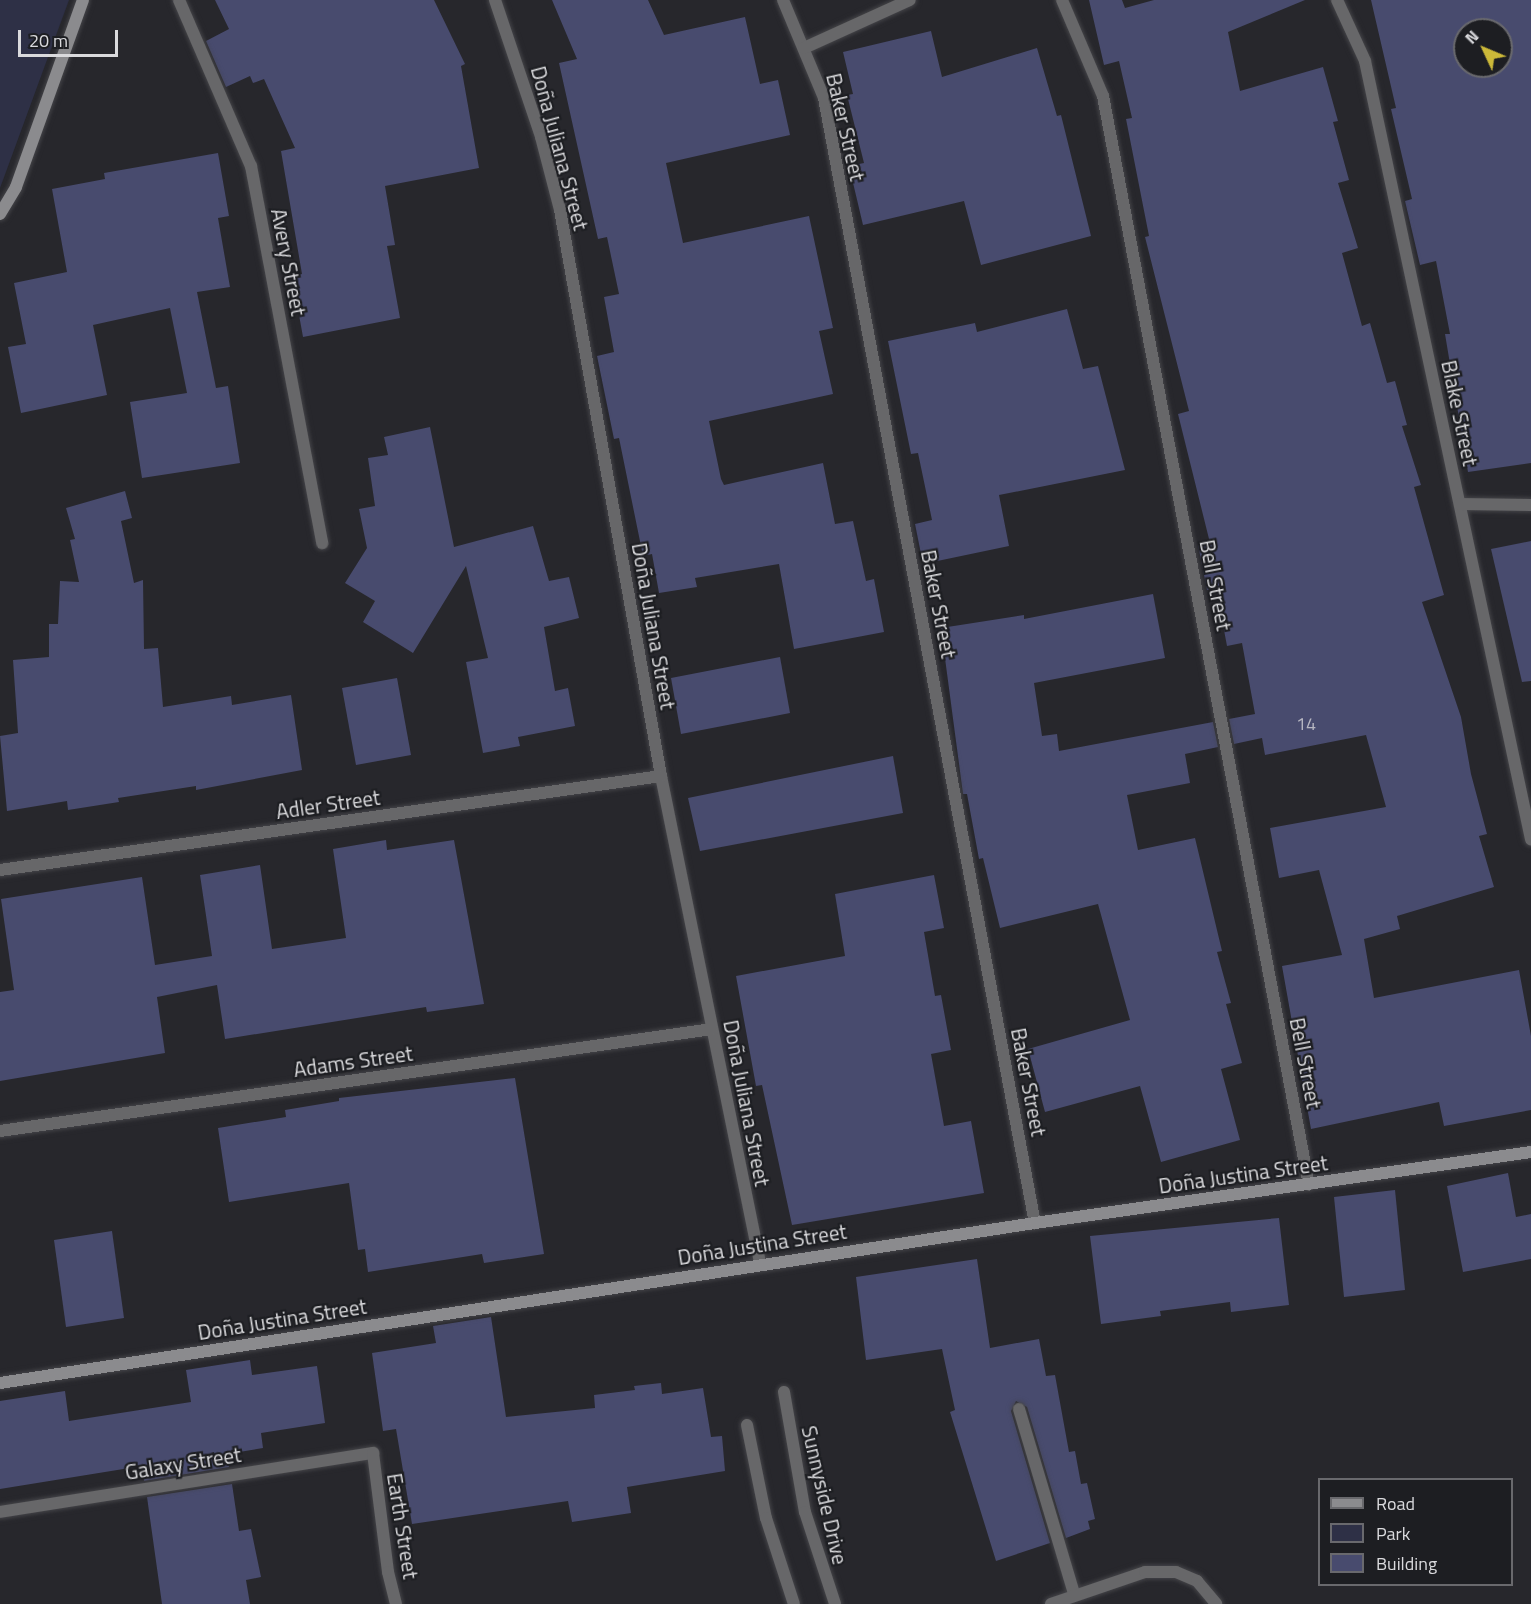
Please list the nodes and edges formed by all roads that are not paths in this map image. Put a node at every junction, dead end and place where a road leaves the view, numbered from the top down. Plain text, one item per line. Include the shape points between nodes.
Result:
1 (83, 0) edge
2 (179, 0) edge
3 (495, 0) edge
4 (783, 0) edge
5 (910, 0) edge
6 (1062, 0) edge
7 (1337, 0) edge
8 (804, 48) junction
9 (0, 214) edge
10 (1460, 504) junction
11 (1531, 505) edge
12 (322, 543) dead end
13 (661, 776) junction
14 (1531, 839) edge
15 (0, 870) edge
16 (712, 1029) junction
17 (0, 1131) edge
18 (1531, 1152) edge
19 (1309, 1185) junction
20 (1035, 1222) junction
21 (760, 1264) junction
22 (0, 1383) edge
23 (784, 1392) dead end
24 (1019, 1409) dead end
25 (747, 1425) dead end
26 (373, 1453) joint
27 (0, 1512) edge
28 (1074, 1594) junction
29 (396, 1604) edge
30 (794, 1604) edge
31 (835, 1604) edge
32 (1051, 1604) edge
33 (1216, 1604) edge

1 - 9 street via 16,187
2 - 12 street, Avery Street via 251,166
3 - 13 street, Doña Juliana Street via 541,137 560,210
4 - 8 street, Baker Street
5 - 8 street
6 - 19 street, Bell Street via 1103,96
7 - 10 street, Blake Street via 1365,62
8 - 20 street, Baker Street via 824,98
10 - 11 street
10 - 14 street, Blake Street
13 - 15 street, Adler Street
13 - 16 street, Doña Juliana Street
16 - 17 street, Adams Street
16 - 21 street, Doña Juliana Street
18 - 19 street, Doña Justina Street
19 - 20 street, Doña Justina Street
20 - 21 street, Doña Justina Street
21 - 22 street, Doña Justina Street
23 - 31 street, Sunnyside Drive via 805,1512
24 - 28 street
25 - 30 street via 766,1518
26 - 27 street, Galaxy Street
26 - 29 street, Earth Street via 388,1572
28 - 32 street
28 - 33 street via 1145,1572 1176,1572 1197,1581

